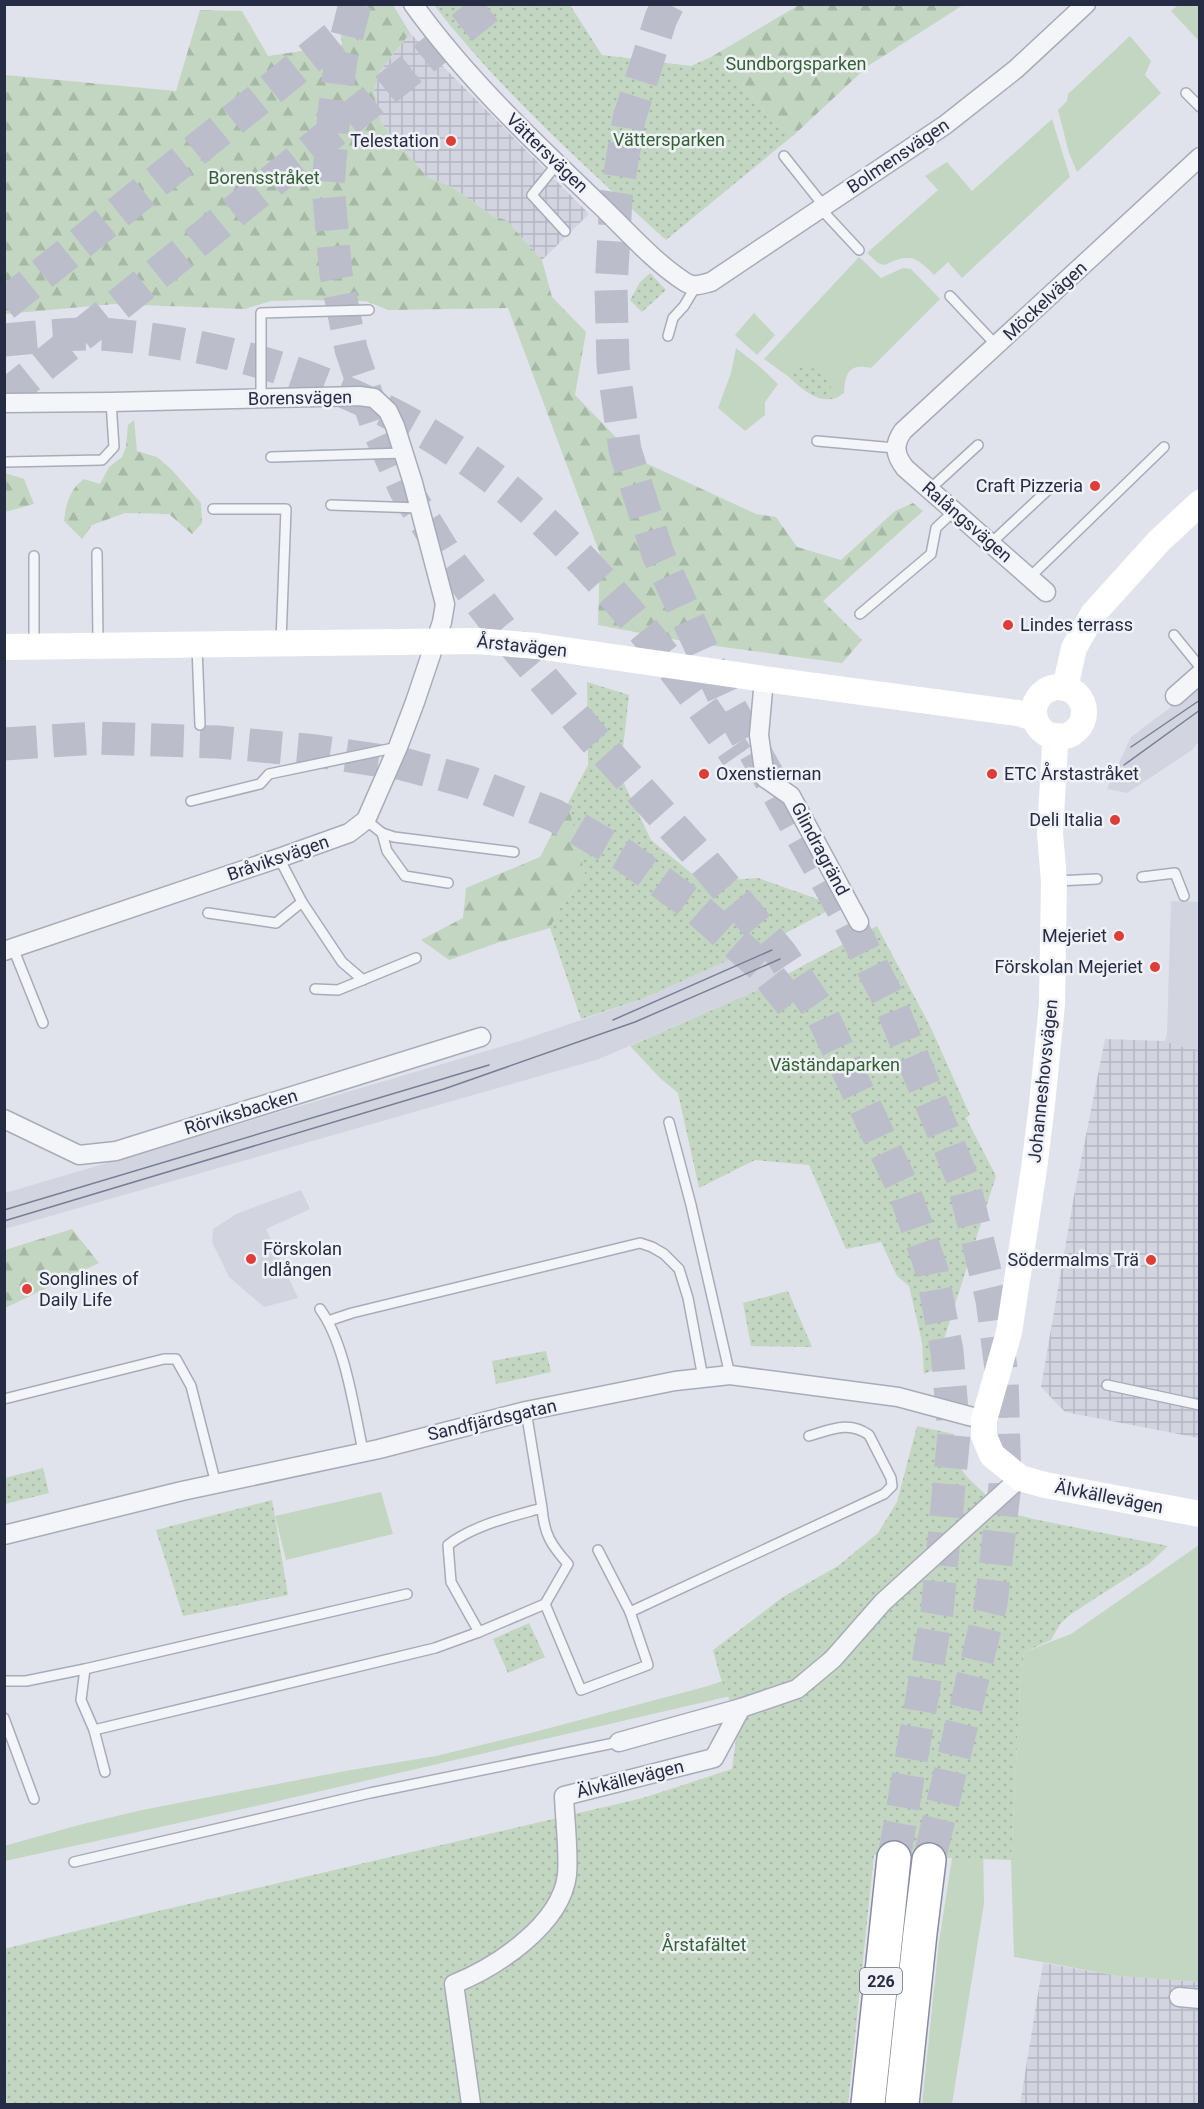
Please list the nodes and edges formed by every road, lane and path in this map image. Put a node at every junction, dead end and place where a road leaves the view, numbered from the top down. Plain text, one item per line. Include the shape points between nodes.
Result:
1 (413, 4) edge
2 (1086, 4) edge
3 (1186, 93) dead end
4 (1200, 107) edge
5 (784, 156) dead end
6 (1200, 157) edge
7 (557, 164) junction
8 (821, 206) junction
9 (565, 231) dead end
10 (859, 250) dead end
11 (696, 286) junction
12 (950, 296) dead end
13 (369, 310) dead end
14 (668, 336) dead end
15 (997, 345) junction
16 (261, 399) junction
17 (111, 402) junction
18 (4, 403) edge
19 (817, 441) dead end
20 (978, 445) dead end
21 (1164, 447) dead end
22 (895, 448) junction
23 (404, 453) junction
24 (271, 457) dead end
25 (4, 462) edge
26 (1051, 487) dead end
27 (929, 490) junction
28 (1200, 503) edge
29 (331, 505) dead end
30 (420, 508) junction
31 (213, 509) dead end
32 (954, 511) junction
33 (990, 544) junction
34 (97, 553) dead end
35 (34, 556) dead end
36 (1030, 577) junction
37 (1046, 592) dead end
38 (860, 614) dead end
39 (1174, 635) dead end
40 (436, 640) junction
41 (281, 643) junction
42 (197, 644) junction
43 (98, 645) junction
44 (4, 647) edge
45 (34, 647) junction
46 (1200, 667) edge
47 (1200, 674) edge
48 (764, 679) junction
49 (1065, 688) junction
50 (1175, 696) dead end
51 (1034, 717) junction
52 (200, 725) dead end
53 (1057, 736) junction
54 (398, 747) junction
55 (191, 801) dead end
56 (366, 820) junction
57 (382, 833) junction
58 (514, 852) dead end
59 (279, 858) junction
60 (1142, 877) dead end
61 (1097, 879) dead end
62 (1054, 881) junction
63 (448, 883) dead end
64 (1184, 896) dead end
65 (302, 902) junction
66 (208, 913) dead end
67 (859, 922) dead end
68 (9, 950) edge
69 (416, 958) dead end
70 (363, 980) junction
71 (315, 989) dead end
72 (44, 1023) dead end
73 (481, 1037) dead end
74 (4, 1119) edge
75 (669, 1122) dead end
76 (320, 1309) dead end
77 (328, 1321) junction
78 (730, 1375) junction
79 (703, 1378) junction
80 (1107, 1385) dead end
81 (4, 1399) edge
82 (1200, 1405) edge
83 (526, 1411) junction
84 (984, 1420) junction
85 (809, 1436) dead end
86 (363, 1451) junction
87 (1020, 1478) junction
88 (216, 1484) junction
89 (542, 1508) junction
90 (1200, 1514) edge
91 (4, 1535) edge
92 (598, 1550) dead end
93 (407, 1594) dead end
94 (545, 1604) junction
95 (630, 1612) junction
96 (479, 1632) junction
97 (85, 1669) junction
98 (4, 1681) edge
99 (741, 1708) junction
100 (4, 1719) edge
101 (94, 1730) junction
102 (619, 1742) joint
103 (105, 1772) dead end
104 (34, 1799) dead end
105 (894, 1858) tunnel mouth
106 (929, 1860) tunnel mouth
107 (74, 1862) dead end
108 (1179, 1997) dead end
109 (1200, 1999) edge
110 (471, 2104) edge
111 (868, 2104) edge
112 (902, 2104) edge

1 - 7 street, Vättersvägen via 441,43
2 - 8 street, Bolmensvägen via 979,100
3 - 4 lane
5 - 8 lane
6 - 15 street, Möckelvägen
7 - 9 lane via 532,195
7 - 11 street, Vättersvägen via 657,259 686,283
8 - 10 lane
8 - 11 street, Bolmensvägen via 711,282
11 - 14 lane via 673,318
12 - 15 lane
13 - 16 lane via 261,312
15 - 22 street, Möckelvägen via 903,431
16 - 17 street, Borensvägen
16 - 23 street, Borensvägen via 374,398 388,411
17 - 18 street, Borensvägen
17 - 25 lane via 114,447 102,460
19 - 22 lane
20 - 27 lane
21 - 36 lane
22 - 27 street, Ralångsvägen via 905,468
23 - 24 lane
23 - 30 street, Borensvägen
26 - 33 lane
27 - 32 street, Ralångsvägen
28 - 49 main road via 1159,541 1093,614 1074,648
29 - 30 lane
30 - 40 street, Borensvägen via 445,604
31 - 41 lane via 286,509
32 - 33 street, Ralångsvägen
32 - 38 lane via 936,528 931,554
33 - 36 street, Ralångsvägen
34 - 43 lane
35 - 45 lane
36 - 37 street, Ralångsvägen
39 - 46 lane
40 - 41 main road, Årstavägen
40 - 48 main road, Årstavägen via 537,645
40 - 54 street
41 - 42 main road, Årstavägen
42 - 43 main road, Årstavägen
42 - 52 lane
43 - 45 main road, Årstavägen
44 - 45 main road, Årstavägen
47 - 50 street
48 - 51 main road, Årstavägen
48 - 67 street, Glindragränd via 759,735 765,778 791,796
49 - 51 main road via 1053,687 1042,693 1035,704
49 - 53 main road via 1081,699 1084,716 1076,731
51 - 53 main road via 1046,734
53 - 62 main road, Johanneshovsvägen via 1051,825
54 - 55 lane via 269,774 260,784
54 - 56 street
56 - 57 lane
56 - 59 street, Bråviksvägen via 349,833
57 - 58 lane
57 - 63 lane via 387,851 405,876
59 - 65 lane
59 - 68 street, Bråviksvägen
60 - 64 lane via 1175,873
61 - 62 lane
62 - 84 main road, Johanneshovsvägen via 1052,1004 1034,1169 1009,1332
65 - 66 lane via 276,923
65 - 70 lane via 342,962
68 - 72 lane
69 - 70 lane
70 - 71 lane via 338,990
73 - 74 street, Rörviksbacken via 116,1151 79,1155
75 - 78 lane
76 - 77 lane
77 - 79 lane via 640,1244 664,1254 679,1269
77 - 86 lane via 350,1388
78 - 79 street, Sandfjärdsgatan
78 - 84 street, Sandfjärdsgatan via 898,1397
79 - 83 street, Sandfjärdsgatan
80 - 82 lane
81 - 88 lane via 176,1359 191,1386
83 - 86 street, Sandfjärdsgatan
83 - 89 lane
84 - 87 main road, Älvkällevägen via 984,1436 992,1455
85 - 95 lane via 842,1426 862,1431 869,1436 892,1486 884,1494
86 - 88 street, Sandfjärdsgatan
87 - 90 main road, Älvkällevägen
87 - 99 street via 883,1602 833,1659 797,1689
88 - 91 street, Sandfjärdsgatan
89 - 94 lane via 552,1546 568,1564
89 - 96 lane via 459,1536 447,1545 451,1582
92 - 95 lane
93 - 97 lane
94 - 95 lane via 581,1690 648,1665
94 - 96 lane
96 - 101 lane via 435,1648
97 - 98 lane via 26,1681
97 - 101 lane via 81,1700
99 - 102 street
99 - 110 street, Älvkällevägen via 714,1758 564,1796 567,1876 560,1899 546,1919 507,1956 454,1984
100 - 104 lane
101 - 103 lane
102 - 107 lane via 370,1793
105 - 111 highway, 226
106 - 112 highway, 226
108 - 109 street

